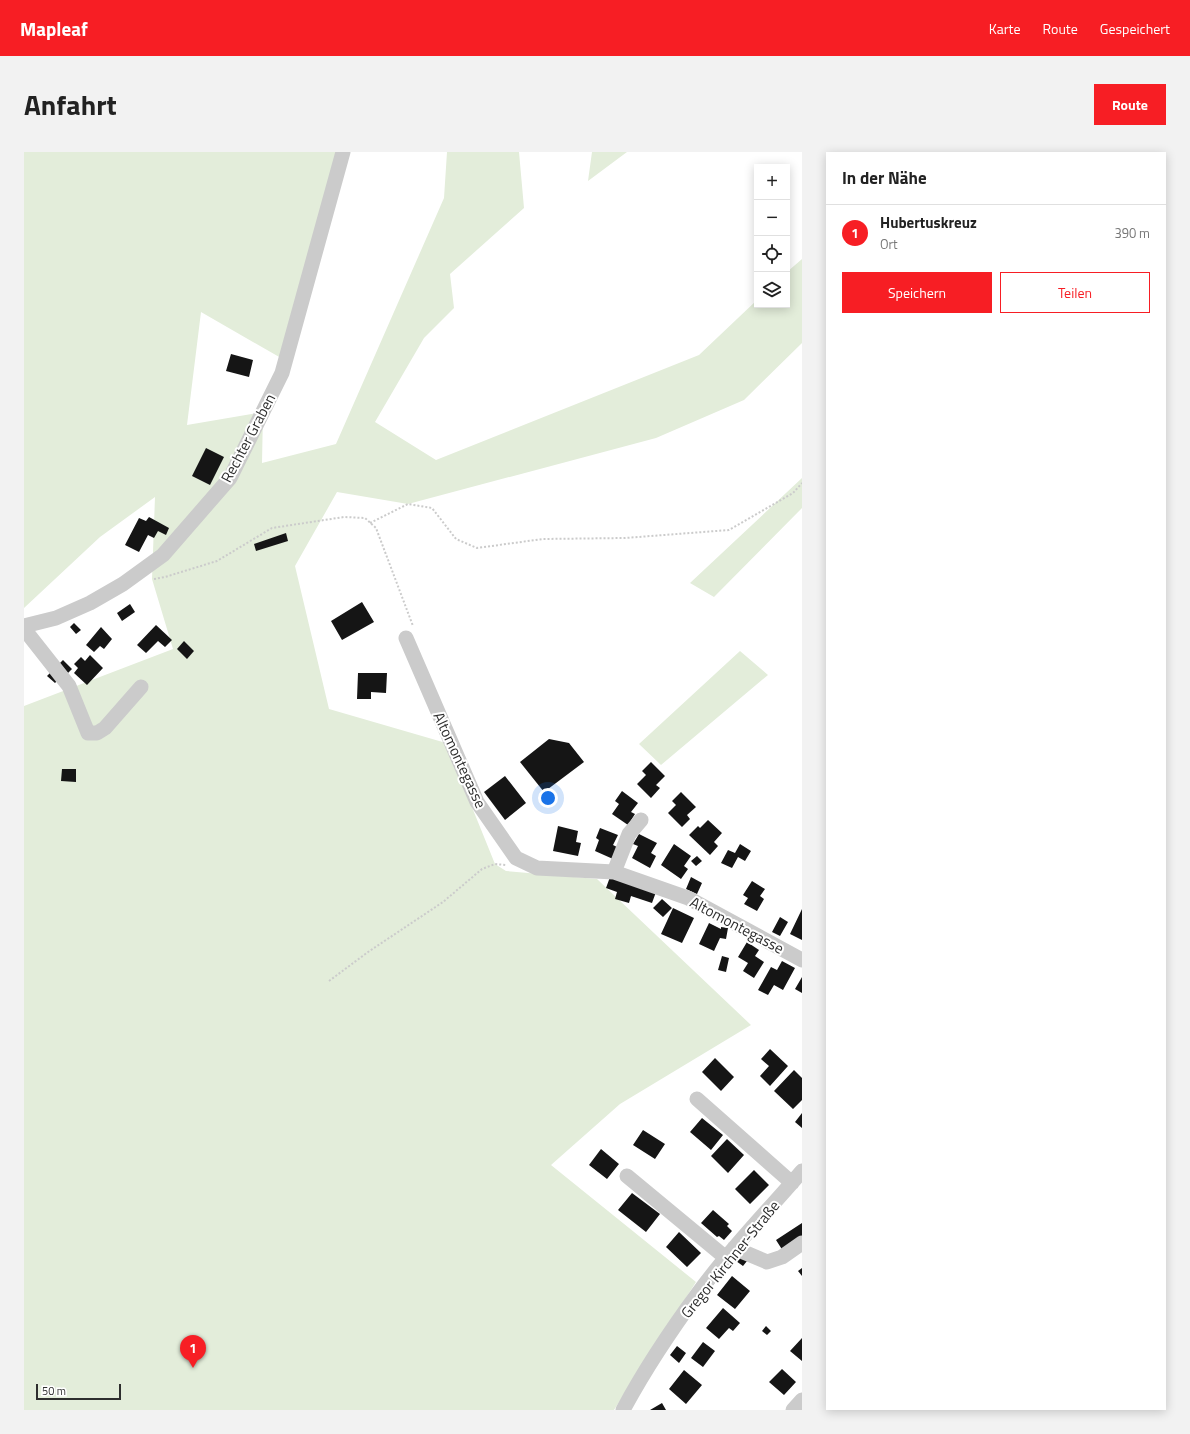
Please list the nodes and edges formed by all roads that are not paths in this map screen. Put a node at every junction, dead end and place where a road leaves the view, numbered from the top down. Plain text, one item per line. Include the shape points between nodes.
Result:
1 (343, 152) edge
2 (24, 626) edge
3 (24, 629) edge
4 (406, 638) road end
5 (141, 687) dead end
6 (641, 820) dead end
7 (614, 872) junction
8 (802, 960) edge
9 (697, 1099) dead end
10 (802, 1171) edge
11 (628, 1176) dead end
12 (792, 1183) junction
13 (802, 1243) edge
14 (730, 1253) junction
15 (802, 1400) edge
16 (623, 1410) edge
17 (792, 1410) edge

1 - 2 street, Rechter Graben via 282,372 230,478 163,555 123,584 90,603 56,618
3 - 5 street via 69,686 88,733 97,733 105,728
4 - 7 street, Altomontegasse via 477,802 516,858 537,868
6 - 7 street via 629,834
7 - 8 street, Altomontegasse via 688,898
9 - 12 street
10 - 12 street, Gregor Kirchner-Straße
11 - 14 street
12 - 14 street, Gregor Kirchner-Straße
13 - 14 street via 782,1257 766,1262
14 - 16 street, Gregor Kirchner-Straße via 699,1292 641,1377
15 - 17 street

